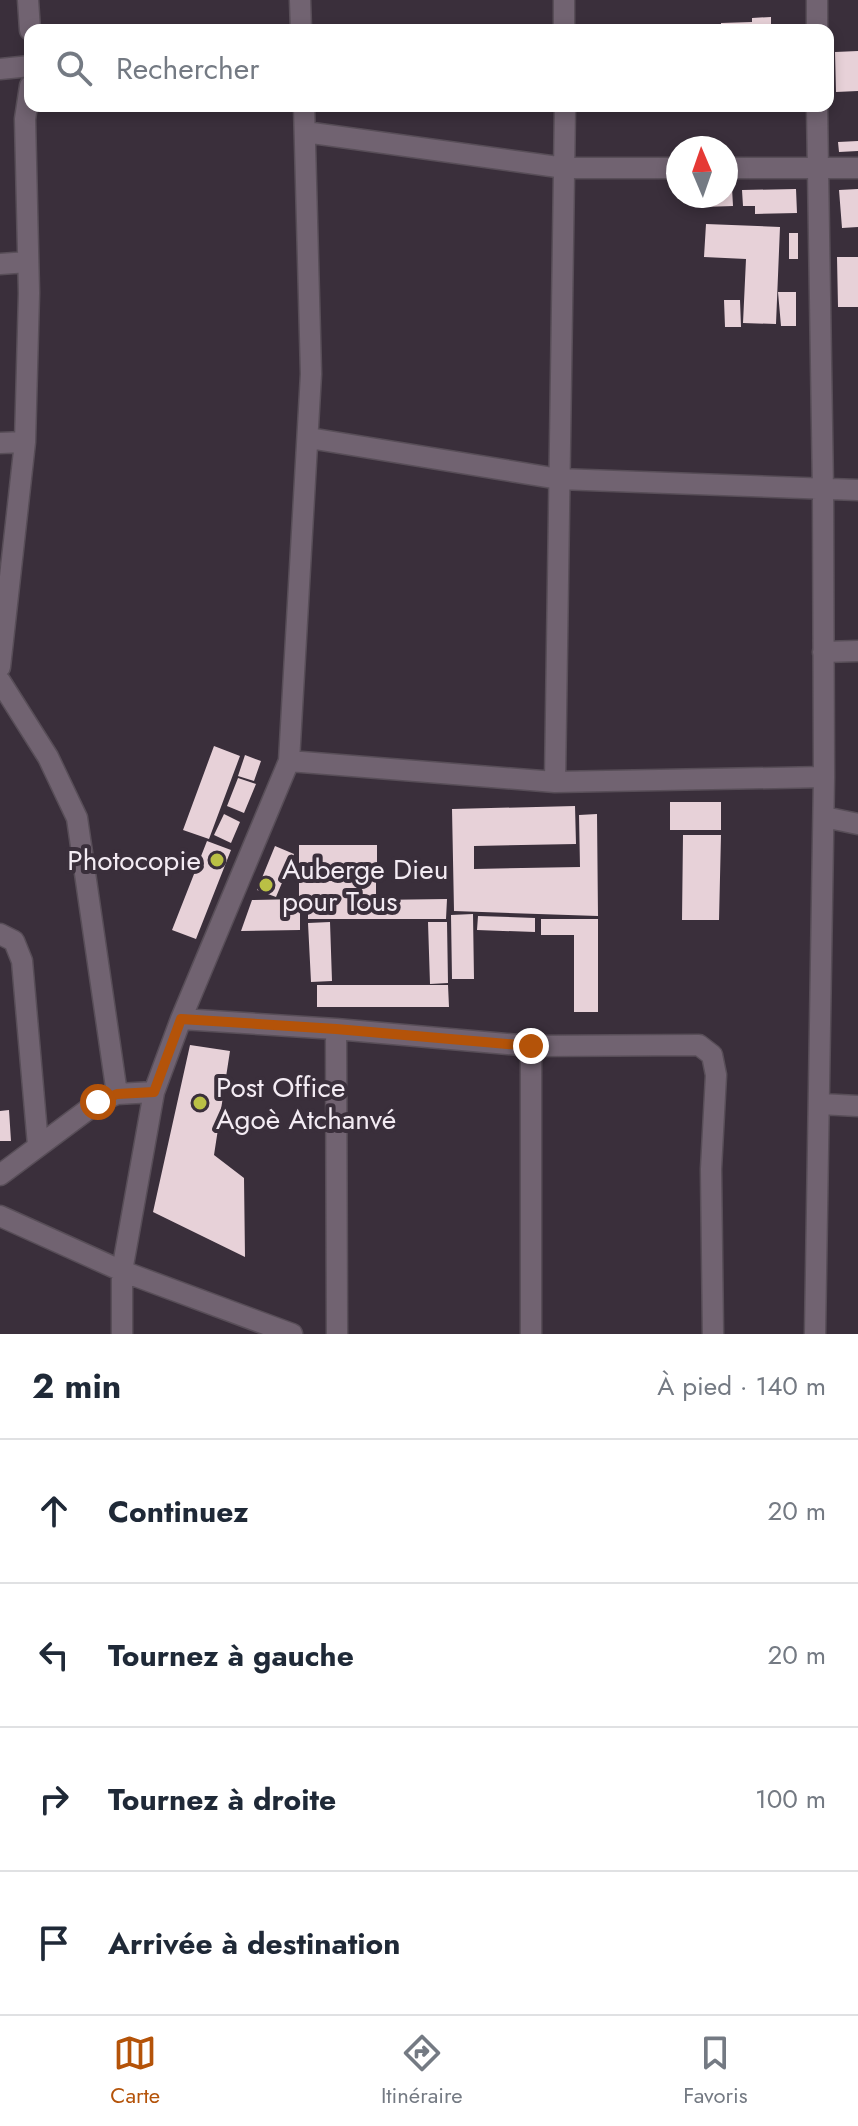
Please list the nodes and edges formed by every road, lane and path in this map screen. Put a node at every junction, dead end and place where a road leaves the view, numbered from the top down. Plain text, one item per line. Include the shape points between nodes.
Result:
1 (28, 0) edge
2 (300, 0) edge
3 (564, 0) edge
4 (817, 0) edge
5 (30, 24) edge
6 (301, 24) edge
7 (564, 24) edge
8 (817, 24) edge
9 (24, 67) edge
10 (0, 69) edge
11 (26, 112) edge
12 (304, 112) edge
13 (565, 112) edge
14 (817, 112) edge
15 (305, 132) junction
16 (565, 168) junction
17 (666, 168) edge
18 (738, 168) edge
19 (818, 168) junction
20 (858, 168) edge
21 (28, 262) junction
22 (0, 264) edge
23 (309, 438) junction
24 (25, 442) junction
25 (0, 443) edge
26 (559, 479) junction
27 (823, 490) junction
28 (858, 490) edge
29 (858, 651) edge
30 (823, 652) junction
31 (0, 667) edge
32 (0, 681) edge
33 (289, 761) junction
34 (824, 777) junction
35 (555, 782) junction
36 (824, 817) junction
37 (858, 824) edge
38 (0, 934) edge
39 (181, 1019) junction
40 (336, 1029) junction
41 (531, 1046) junction
42 (154, 1092) junction
43 (117, 1094) junction
44 (820, 1104) junction
45 (858, 1106) edge
46 (38, 1145) junction
47 (0, 1175) edge
48 (0, 1216) edge
49 (122, 1271) junction
50 (122, 1334) edge
51 (292, 1334) edge
52 (337, 1334) edge
53 (531, 1334) edge
54 (713, 1334) edge
55 (815, 1334) edge

1 - 5 street
2 - 6 street
3 - 7 street
4 - 8 street
9 - 10 street
11 - 21 street
12 - 15 street
13 - 16 street
14 - 19 street
15 - 16 street
15 - 23 street
16 - 17 street
16 - 26 street
18 - 19 street
19 - 20 street
19 - 27 street
21 - 22 street
21 - 24 street
23 - 26 street
23 - 33 street
24 - 25 street
24 - 31 street
26 - 27 street
26 - 35 street
27 - 28 street
27 - 30 street
29 - 30 street
30 - 34 street
32 - 43 street via 48,757 77,818
33 - 35 street
33 - 39 street
34 - 35 street
34 - 36 street
36 - 37 street
36 - 44 street
38 - 46 street via 14,941 22,961
39 - 40 street
39 - 42 street
40 - 41 street
40 - 52 street
41 - 53 street
41 - 54 street via 699,1045 712,1055
42 - 43 street
42 - 49 street
43 - 46 street
44 - 45 street
44 - 55 street
46 - 47 street
48 - 49 street
49 - 50 street
49 - 51 street

